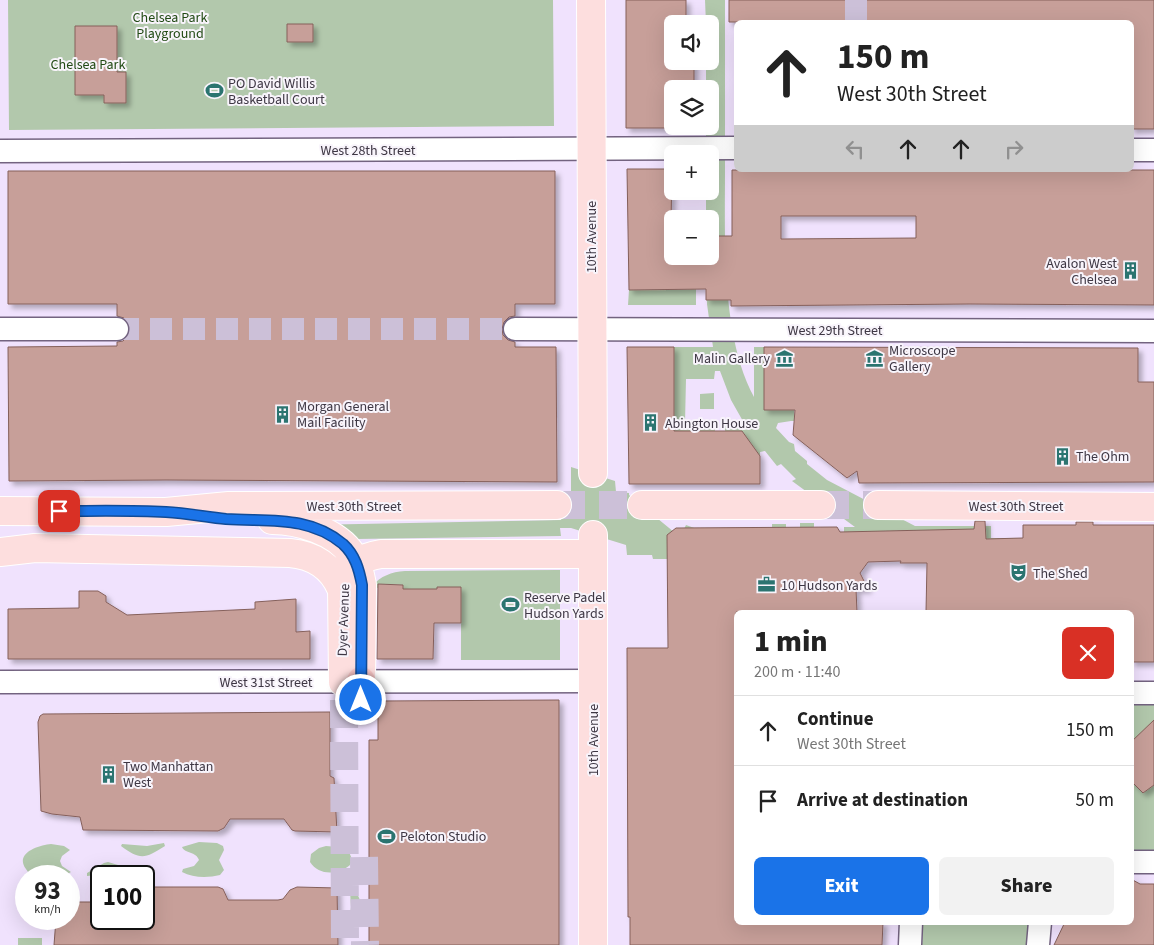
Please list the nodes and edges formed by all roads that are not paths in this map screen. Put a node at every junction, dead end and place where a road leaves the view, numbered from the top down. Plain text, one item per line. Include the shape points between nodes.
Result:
1 (591, 0) edge
2 (734, 148) edge
3 (592, 149) junction
4 (1134, 150) edge
5 (1154, 150) edge
6 (0, 151) edge
7 (0, 329) edge
8 (117, 329) tunnel mouth
9 (515, 329) tunnel mouth
10 (591, 330) junction
11 (1154, 331) edge
12 (592, 474) dead end
13 (557, 505) tunnel mouth
14 (821, 505) tunnel mouth
15 (878, 505) tunnel mouth
16 (642, 506) tunnel mouth
17 (1154, 506) edge
18 (0, 510) edge
19 (166, 512) junction
20 (0, 552) edge
21 (356, 562) junction
22 (342, 588) junction
23 (0, 682) edge
24 (593, 682) junction
25 (352, 691) junction
26 (1134, 693) edge
27 (1154, 693) edge
28 (1134, 862) edge
29 (1154, 862) edge
30 (911, 925) edge
31 (1040, 925) edge
32 (593, 945) edge
33 (910, 945) edge
34 (1038, 945) edge

1 - 3 main road, 10th Avenue
2 - 3 street, West 28th Street
3 - 6 street, West 28th Street
3 - 10 main road, 10th Avenue
4 - 5 street
7 - 8 street
9 - 10 street, West 29th Street
10 - 11 street, West 29th Street
10 - 12 main road, 10th Avenue
13 - 19 main road, West 30th Street via 229,506
14 - 16 main road
15 - 17 main road, West 30th Street
18 - 19 main road, West 30th Street
19 - 21 main road, Dyer Avenue via 308,525 343,544
20 - 22 main road via 35,548 290,553 304,555 323,565
21 - 22 main road, Dyer Avenue via 345,576
21 - 24 main road, 10th Avenue via 381,554 593,544
21 - 25 main road, Dyer Avenue via 362,585
22 - 25 main road, Dyer Avenue
23 - 25 street, West 31st Street
24 - 25 street, West 31st Street
24 - 32 main road, 10th Avenue
26 - 27 street
28 - 29 street
30 - 33 street
31 - 34 street

